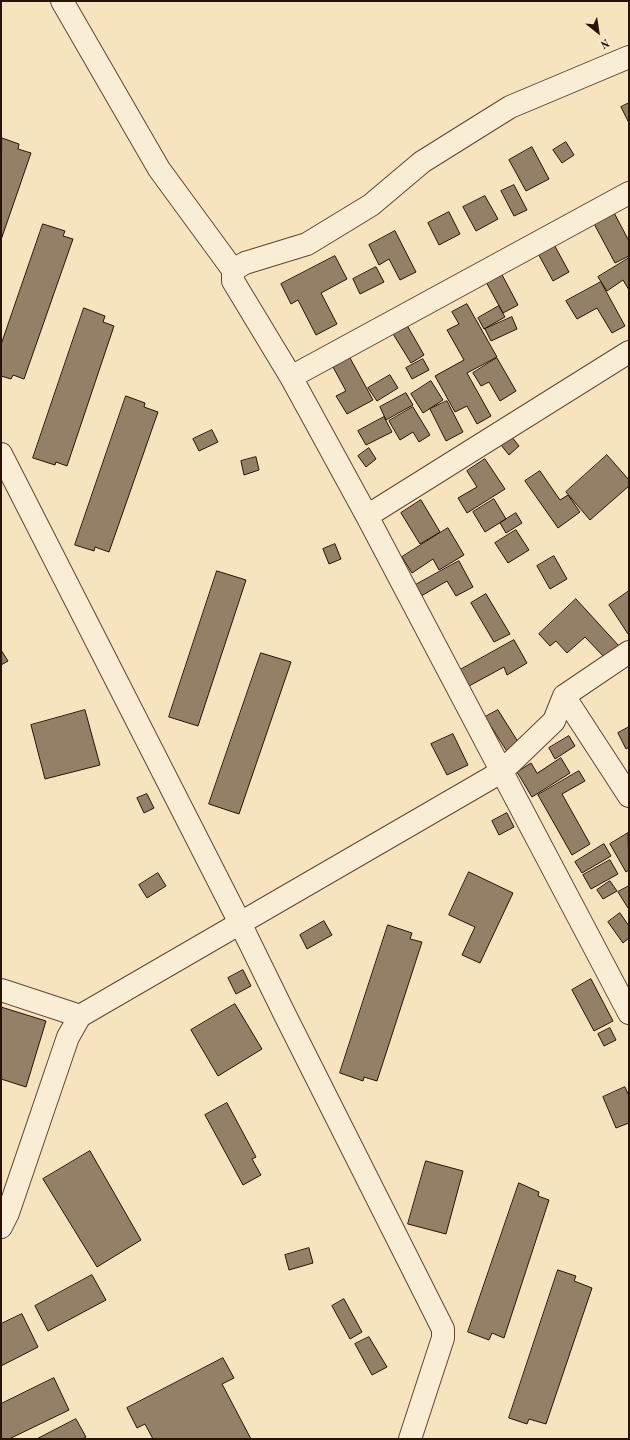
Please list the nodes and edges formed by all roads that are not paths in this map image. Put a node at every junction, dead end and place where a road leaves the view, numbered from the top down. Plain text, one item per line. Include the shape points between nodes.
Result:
1 (62, 1) edge
2 (629, 57) edge
3 (629, 193) edge
4 (233, 270) junction
5 (629, 352) edge
6 (291, 378) junction
7 (1, 454) edge
8 (367, 516) junction
9 (629, 652) edge
10 (564, 696) junction
11 (501, 772) junction
12 (629, 796) edge
13 (240, 923) junction
14 (1, 990) edge
15 (629, 1013) edge
16 (80, 1016) junction
17 (1, 1227) edge
18 (410, 1439) edge

1 - 4 street via 159,169
2 - 4 street via 510,107 422,162 371,205 307,244 245,263
3 - 6 street
4 - 6 street via 233,281
5 - 8 street
6 - 8 street
7 - 13 street
8 - 11 street
9 - 10 street
10 - 11 street via 554,721
10 - 12 street
11 - 13 street
11 - 15 street
13 - 16 street
13 - 18 street via 443,1329 443,1338
14 - 16 street
16 - 17 street via 68,1037

